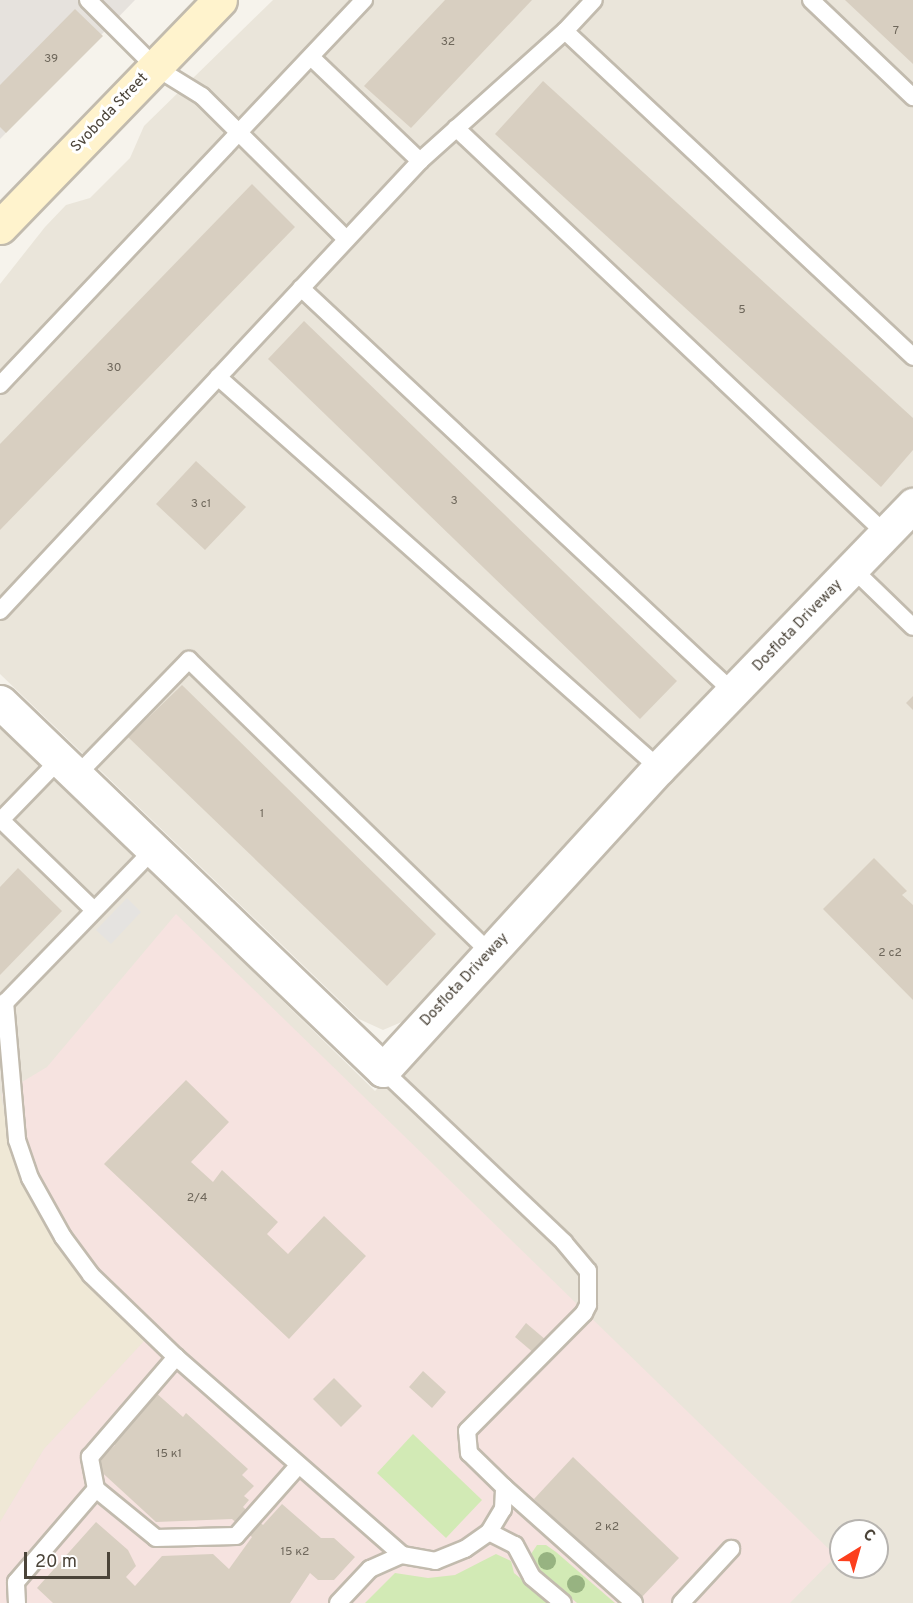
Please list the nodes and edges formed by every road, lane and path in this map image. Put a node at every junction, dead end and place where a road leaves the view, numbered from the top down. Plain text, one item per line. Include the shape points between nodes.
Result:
1 (88, 0) edge
2 (220, 0) edge
3 (364, 0) edge
4 (594, 0) edge
5 (811, 0) edge
6 (565, 31) junction
7 (311, 57) junction
8 (155, 67) junction
9 (913, 97) edge
10 (456, 128) junction
11 (239, 132) junction
12 (420, 161) junction
13 (0, 227) edge
14 (346, 239) junction
15 (301, 288) junction
16 (913, 357) edge
17 (218, 377) junction
18 (0, 385) edge
19 (913, 505) edge
20 (886, 534) junction
21 (853, 569) junction
22 (0, 612) edge
23 (913, 627) edge
24 (733, 692) junction
25 (0, 702) edge
26 (68, 768) junction
27 (659, 768) junction
28 (0, 821) edge
29 (154, 849) junction
30 (94, 910) junction
31 (490, 953) junction
32 (3, 1005) edge
33 (382, 1070) junction
34 (176, 1358) junction
35 (298, 1466) junction
36 (504, 1487) junction
37 (96, 1489) junction
38 (489, 1532) junction
39 (731, 1549) dead end
40 (402, 1555) junction
41 (10, 1600) edge
42 (338, 1603) edge
43 (563, 1603) edge
44 (634, 1603) edge
45 (681, 1603) edge

1 - 8 lane
2 - 8 main road, Svoboda Street
3 - 7 lane
4 - 6 lane
5 - 9 lane
6 - 10 lane
6 - 16 lane
7 - 11 lane
7 - 12 lane
8 - 11 lane via 202,96
8 - 13 main road, Svoboda Street
10 - 12 lane
10 - 20 lane
11 - 14 lane
11 - 18 lane
12 - 14 lane
14 - 15 lane
15 - 17 lane
15 - 24 lane
17 - 22 lane
17 - 27 lane
19 - 20 street, Dosflota Driveway
20 - 21 street, Dosflota Driveway
21 - 23 lane
21 - 24 street, Dosflota Driveway
24 - 27 street, Dosflota Driveway
25 - 26 street
26 - 28 lane
26 - 29 street
26 - 31 lane via 189,660
27 - 31 street, Dosflota Driveway
28 - 30 lane
29 - 30 lane
29 - 33 street
30 - 32 lane
31 - 33 street, Dosflota Driveway
32 - 34 lane via 16,1140 30,1178 63,1237 91,1275
33 - 36 lane via 564,1242 588,1271 588,1305 584,1313 467,1431 469,1453
34 - 35 lane
34 - 37 lane via 90,1457
35 - 37 lane via 236,1536 156,1538
35 - 40 lane
36 - 38 lane via 503,1509
36 - 44 lane
37 - 41 lane via 16,1582
38 - 40 lane via 465,1549 435,1561
38 - 43 lane via 515,1545 532,1577
39 - 45 lane
40 - 42 lane via 370,1569

